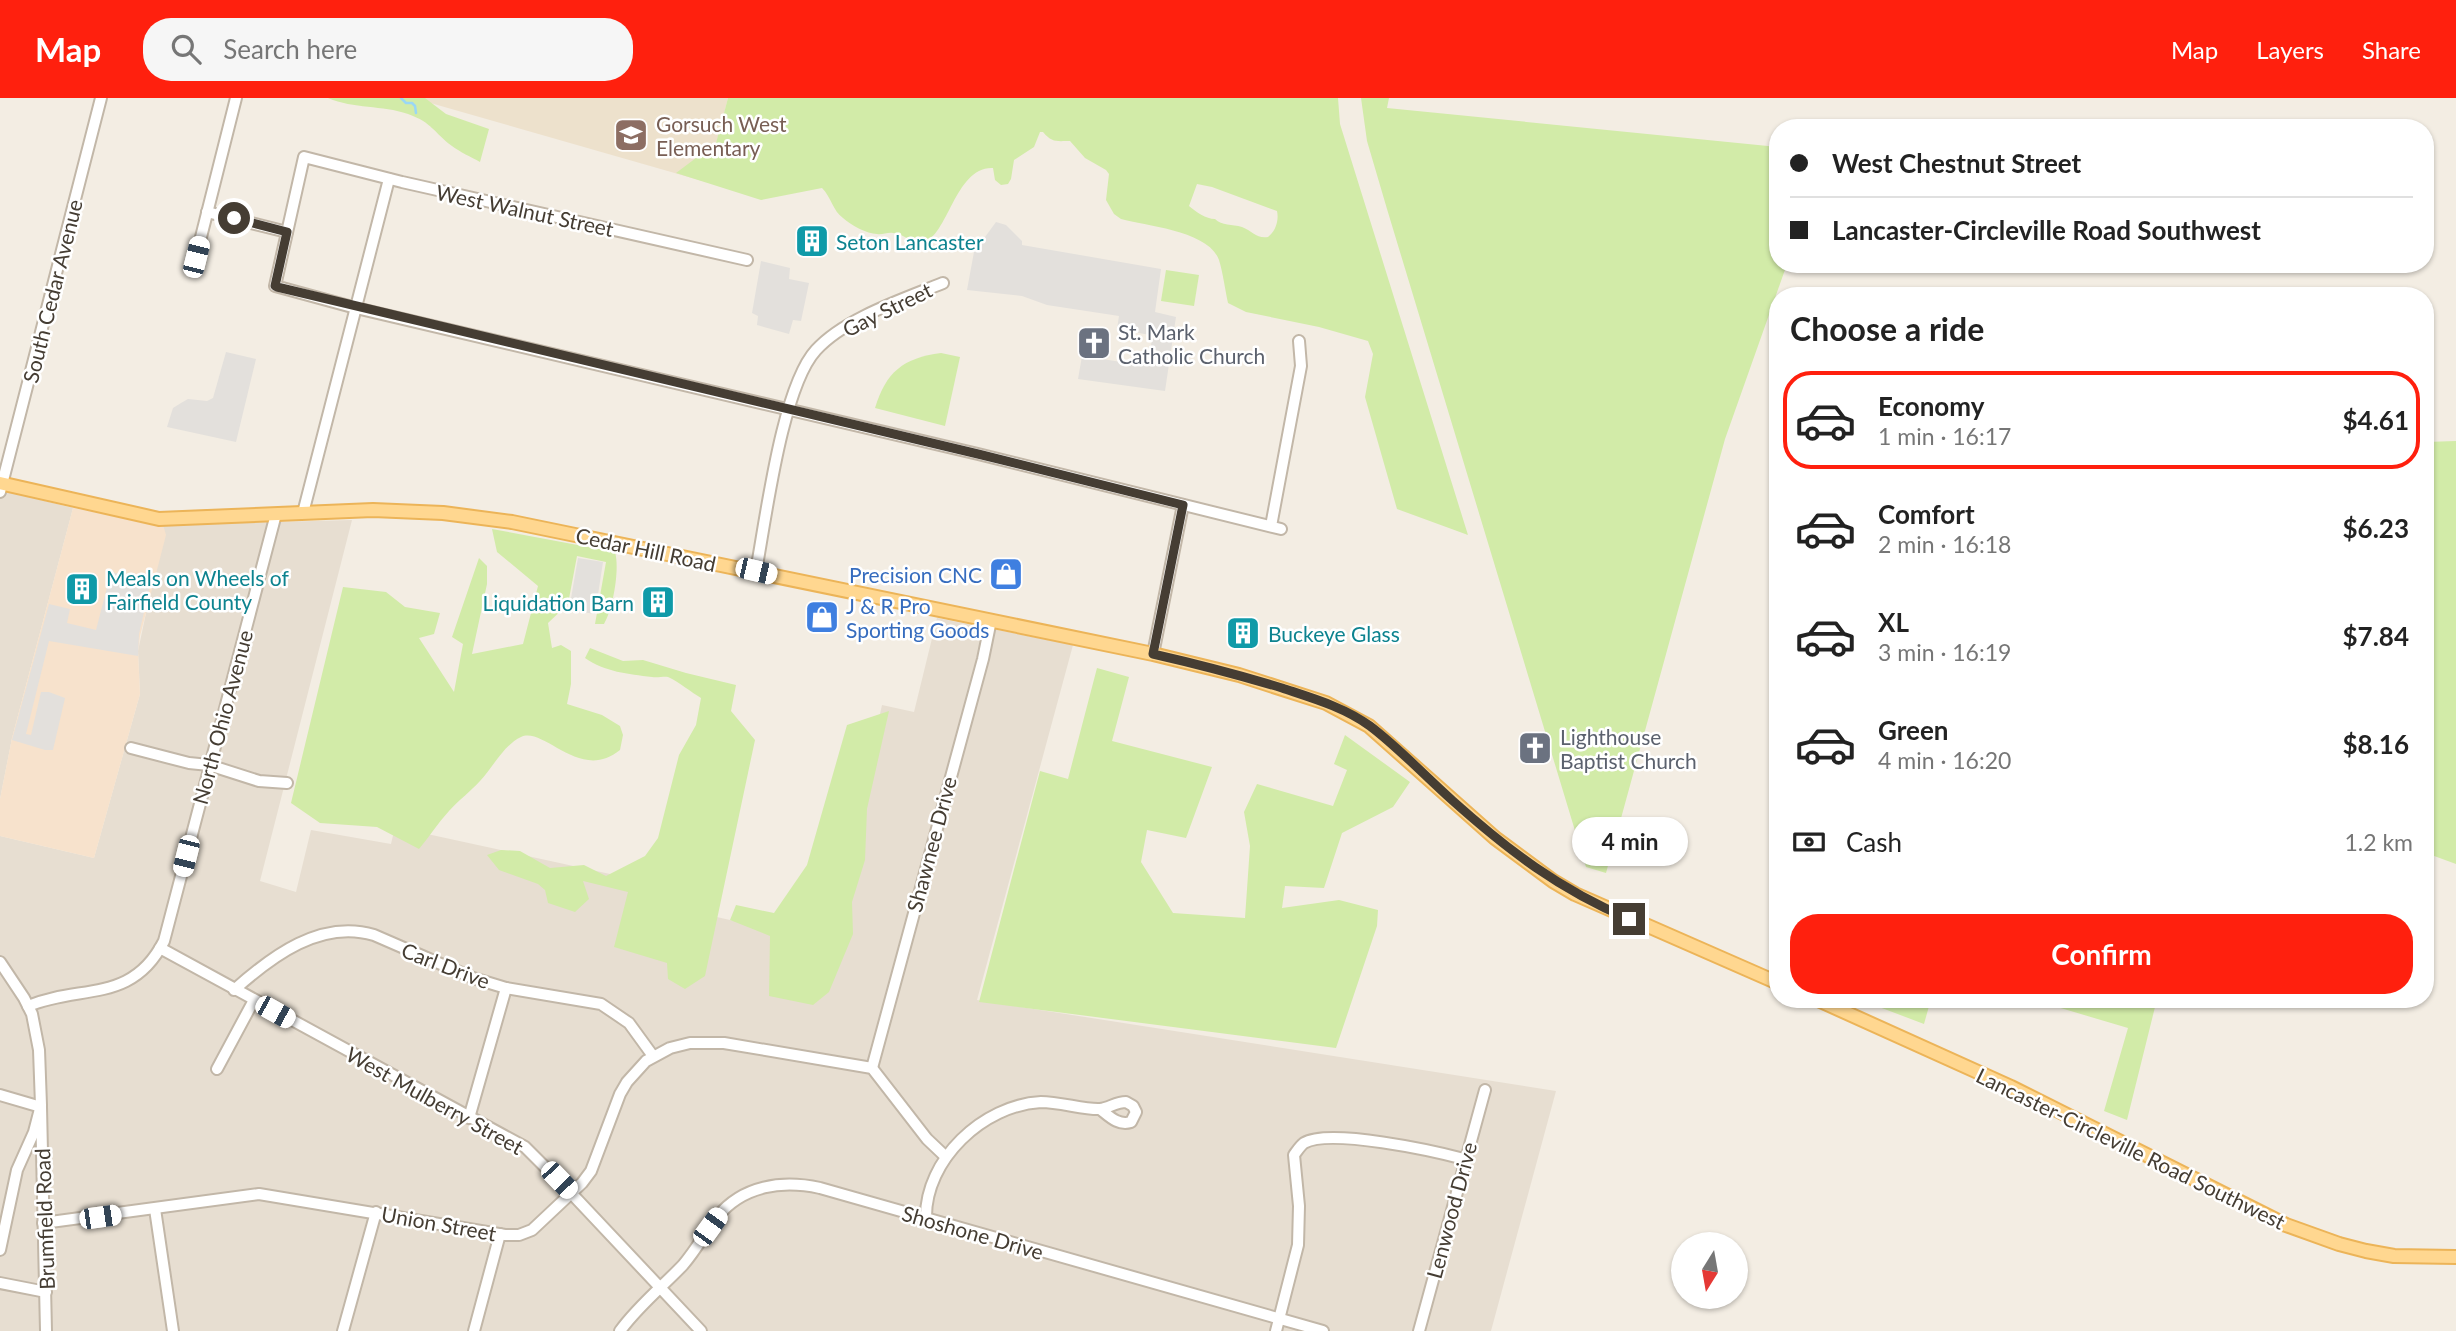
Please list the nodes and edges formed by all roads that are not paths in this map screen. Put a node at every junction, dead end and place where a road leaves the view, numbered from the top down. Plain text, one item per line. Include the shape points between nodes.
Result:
1 (101, 98) edge
2 (236, 98) edge
3 (389, 179) junction
4 (207, 212) junction
5 (287, 232) junction
6 (196, 257) dead end
7 (747, 260) dead end
8 (943, 283) dead end
9 (356, 308) junction
10 (1300, 341) dead end
11 (788, 409) junction
12 (1, 486) edge
13 (1183, 505) junction
14 (303, 513) junction
15 (276, 514) junction
16 (756, 571) junction
17 (991, 620) junction
18 (1153, 654) junction
19 (131, 748) dead end
20 (209, 765) junction
21 (287, 783) dead end
22 (160, 948) junction
23 (0, 962) edge
24 (1769, 979) edge
25 (506, 988) junction
26 (234, 989) junction
27 (254, 1000) junction
28 (28, 1006) junction
29 (1836, 1008) edge
30 (653, 1056) junction
31 (872, 1068) junction
32 (217, 1069) dead end
33 (1485, 1090) dead end
34 (0, 1095) edge
35 (41, 1107) junction
36 (1100, 1109) dead end
37 (469, 1118) junction
38 (946, 1157) junction
39 (1464, 1159) junction
40 (572, 1194) junction
41 (155, 1209) junction
42 (376, 1212) junction
43 (926, 1218) junction
44 (43, 1223) junction
45 (499, 1234) junction
46 (0, 1250) edge
47 (2456, 1257) edge
48 (0, 1283) edge
49 (661, 1288) junction
50 (46, 1292) junction
51 (1280, 1319) junction
52 (46, 1331) edge
53 (173, 1331) edge
54 (343, 1331) edge
55 (474, 1331) edge
56 (620, 1331) edge
57 (701, 1331) edge
58 (1276, 1331) edge
59 (1323, 1331) edge
60 (1419, 1331) edge

1 - 12 street, South Cedar Avenue
2 - 4 street
3 - 5 street, West Walnut Street via 304,157
3 - 7 street, West Walnut Street
3 - 9 street
4 - 5 street
4 - 6 street
5 - 9 street via 275,286
8 - 11 street, Gay Street via 866,316 826,340 801,373
9 - 11 street
9 - 14 street
10 - 13 street via 1301,366 1276,527
11 - 13 street
11 - 16 street, Gay Street
12 - 15 main road, Cedar Hill Road via 159,519
13 - 18 street
14 - 15 main road, Cedar Hill Road
14 - 16 main road, Cedar Hill Road via 397,510 495,519
15 - 20 street, North Ohio Avenue
16 - 17 main road, Cedar Hill Road
17 - 18 main road, Cedar Hill Road
17 - 31 street, Shawnee Drive
18 - 24 main road, Cedar Hill Road via 1306,696 1357,718 1499,841 1553,881 1606,909
19 - 20 street
20 - 21 street via 258,781
20 - 22 street, North Ohio Avenue
22 - 26 street, West Mulberry Street
22 - 28 street, North Ohio Avenue via 141,971 115,987
23 - 28 street, Brumfield Road
25 - 26 street, Carl Drive via 374,936 347,930 309,938
25 - 30 street, Carl Drive via 601,1004 629,1023
25 - 37 street
26 - 27 street, West Mulberry Street
27 - 32 street
27 - 37 street, West Mulberry Street
28 - 35 street, Brumfield Road via 39,1049
29 - 47 main road, Lancaster-Circleville Road Southwest via 2011,1087 2286,1225 2366,1251
30 - 31 street, Union Street via 690,1043 710,1042
30 - 40 street, Union Street via 627,1082 591,1171
31 - 38 street
33 - 39 street, Lenwood Drive
34 - 35 street
35 - 44 street, Brumfield Road
35 - 46 street via 17,1170
36 - 38 street via 1061,1102 1013,1107 978,1126
37 - 40 street, West Mulberry Street via 524,1147
38 - 43 street via 926,1198
39 - 51 street via 1362,1140 1304,1143 1294,1155 1298,1245
39 - 60 street, Lenwood Drive
40 - 45 street, Union Street via 526,1234
40 - 49 street, West Mulberry Street
41 - 42 street, Union Street via 258,1194
41 - 44 street, Union Street
41 - 53 street
42 - 45 street, Union Street
42 - 54 street
43 - 49 street, Shoshone Drive via 807,1185 765,1187 729,1206
43 - 51 street, Shoshone Drive
44 - 50 street, Brumfield Road
45 - 55 street
48 - 50 street
49 - 56 street, Shoshone Drive
49 - 57 street, West Mulberry Street
50 - 52 street, Brumfield Road
51 - 58 street
51 - 59 street, Shoshone Drive

